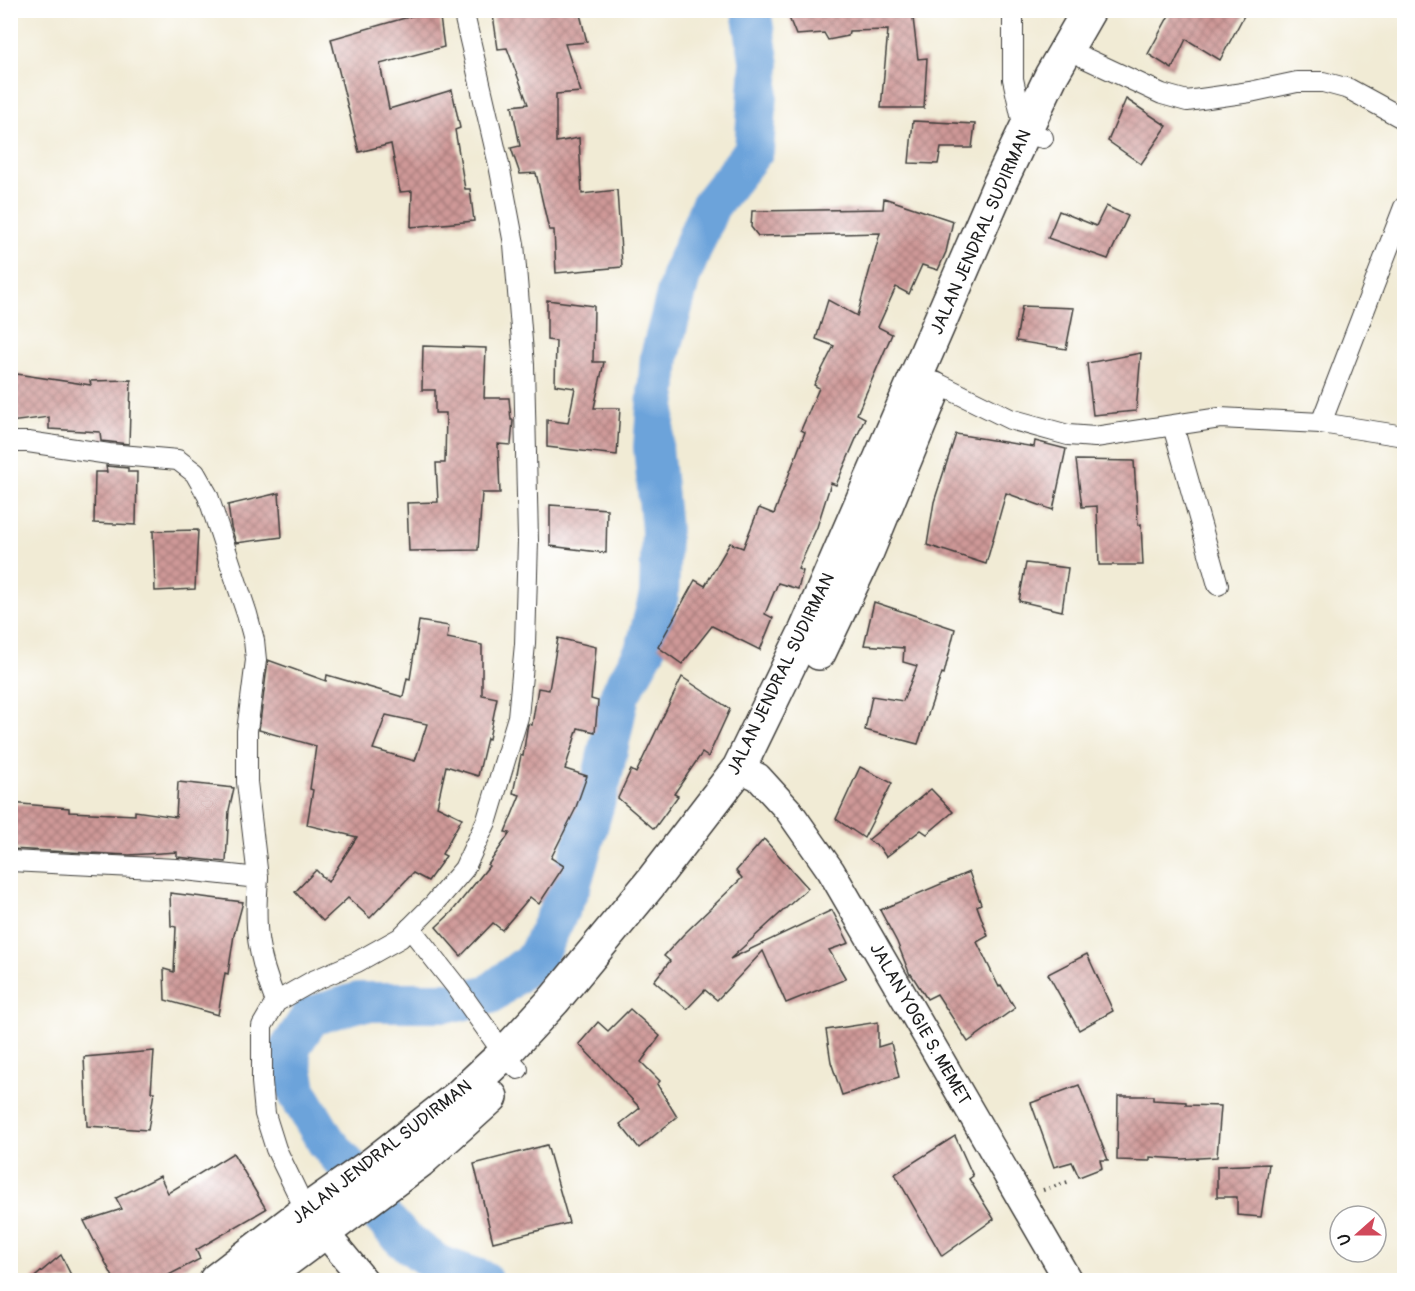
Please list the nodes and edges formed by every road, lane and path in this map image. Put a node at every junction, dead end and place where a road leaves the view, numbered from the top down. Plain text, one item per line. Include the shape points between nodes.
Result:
1 (463, 10) edge
2 (1013, 10) edge
3 (1089, 10) edge
4 (1113, 10) edge
5 (1085, 58) junction
6 (1404, 119) edge
7 (1034, 136) junction
8 (1404, 207) edge
9 (937, 383) junction
10 (1321, 423) junction
11 (1173, 426) junction
12 (1404, 436) edge
13 (10, 442) edge
14 (1218, 585) dead end
15 (748, 772) junction
16 (10, 861) edge
17 (258, 878) junction
18 (411, 928) junction
19 (276, 1002) junction
20 (511, 1062) junction
21 (327, 1213) junction
22 (216, 1281) edge
23 (260, 1281) edge
24 (364, 1281) edge
25 (1068, 1281) edge

1 - 18 street via 513,244 527,444 525,644 518,717 487,820 464,869
2 - 7 street via 1013,79
3 - 7 highway, JALAN JENDRAL SUDIRMAN via 1051,76
4 - 5 highway, JALAN JENDRAL SUDIRMAN
5 - 6 street via 1162,94 1187,101 1297,82 1323,82 1349,89
5 - 7 highway, JALAN JENDRAL SUDIRMAN
7 - 9 highway, JALAN JENDRAL SUDIRMAN
7 - 15 highway, JALAN JENDRAL SUDIRMAN via 1000,183
8 - 10 street
9 - 11 street via 1010,419 1068,435 1095,437
9 - 15 highway, JALAN JENDRAL SUDIRMAN via 867,552
10 - 11 street via 1220,418
10 - 12 street
11 - 14 street
13 - 17 street via 178,460 195,473 254,640 256,660 247,731
15 - 20 highway, JALAN JENDRAL SUDIRMAN via 611,962 544,1042
15 - 25 street, JALAN YOGIE S. MEMET via 789,811 831,871
16 - 17 street via 177,869
17 - 19 street via 256,934
18 - 19 street via 366,957
18 - 20 street
19 - 21 street via 262,1026 265,1114 276,1149
20 - 21 highway, JALAN JENDRAL SUDIRMAN via 495,1094 429,1153 380,1174
21 - 22 highway, JALAN JENDRAL SUDIRMAN
21 - 23 highway, JALAN JENDRAL SUDIRMAN
21 - 24 street

